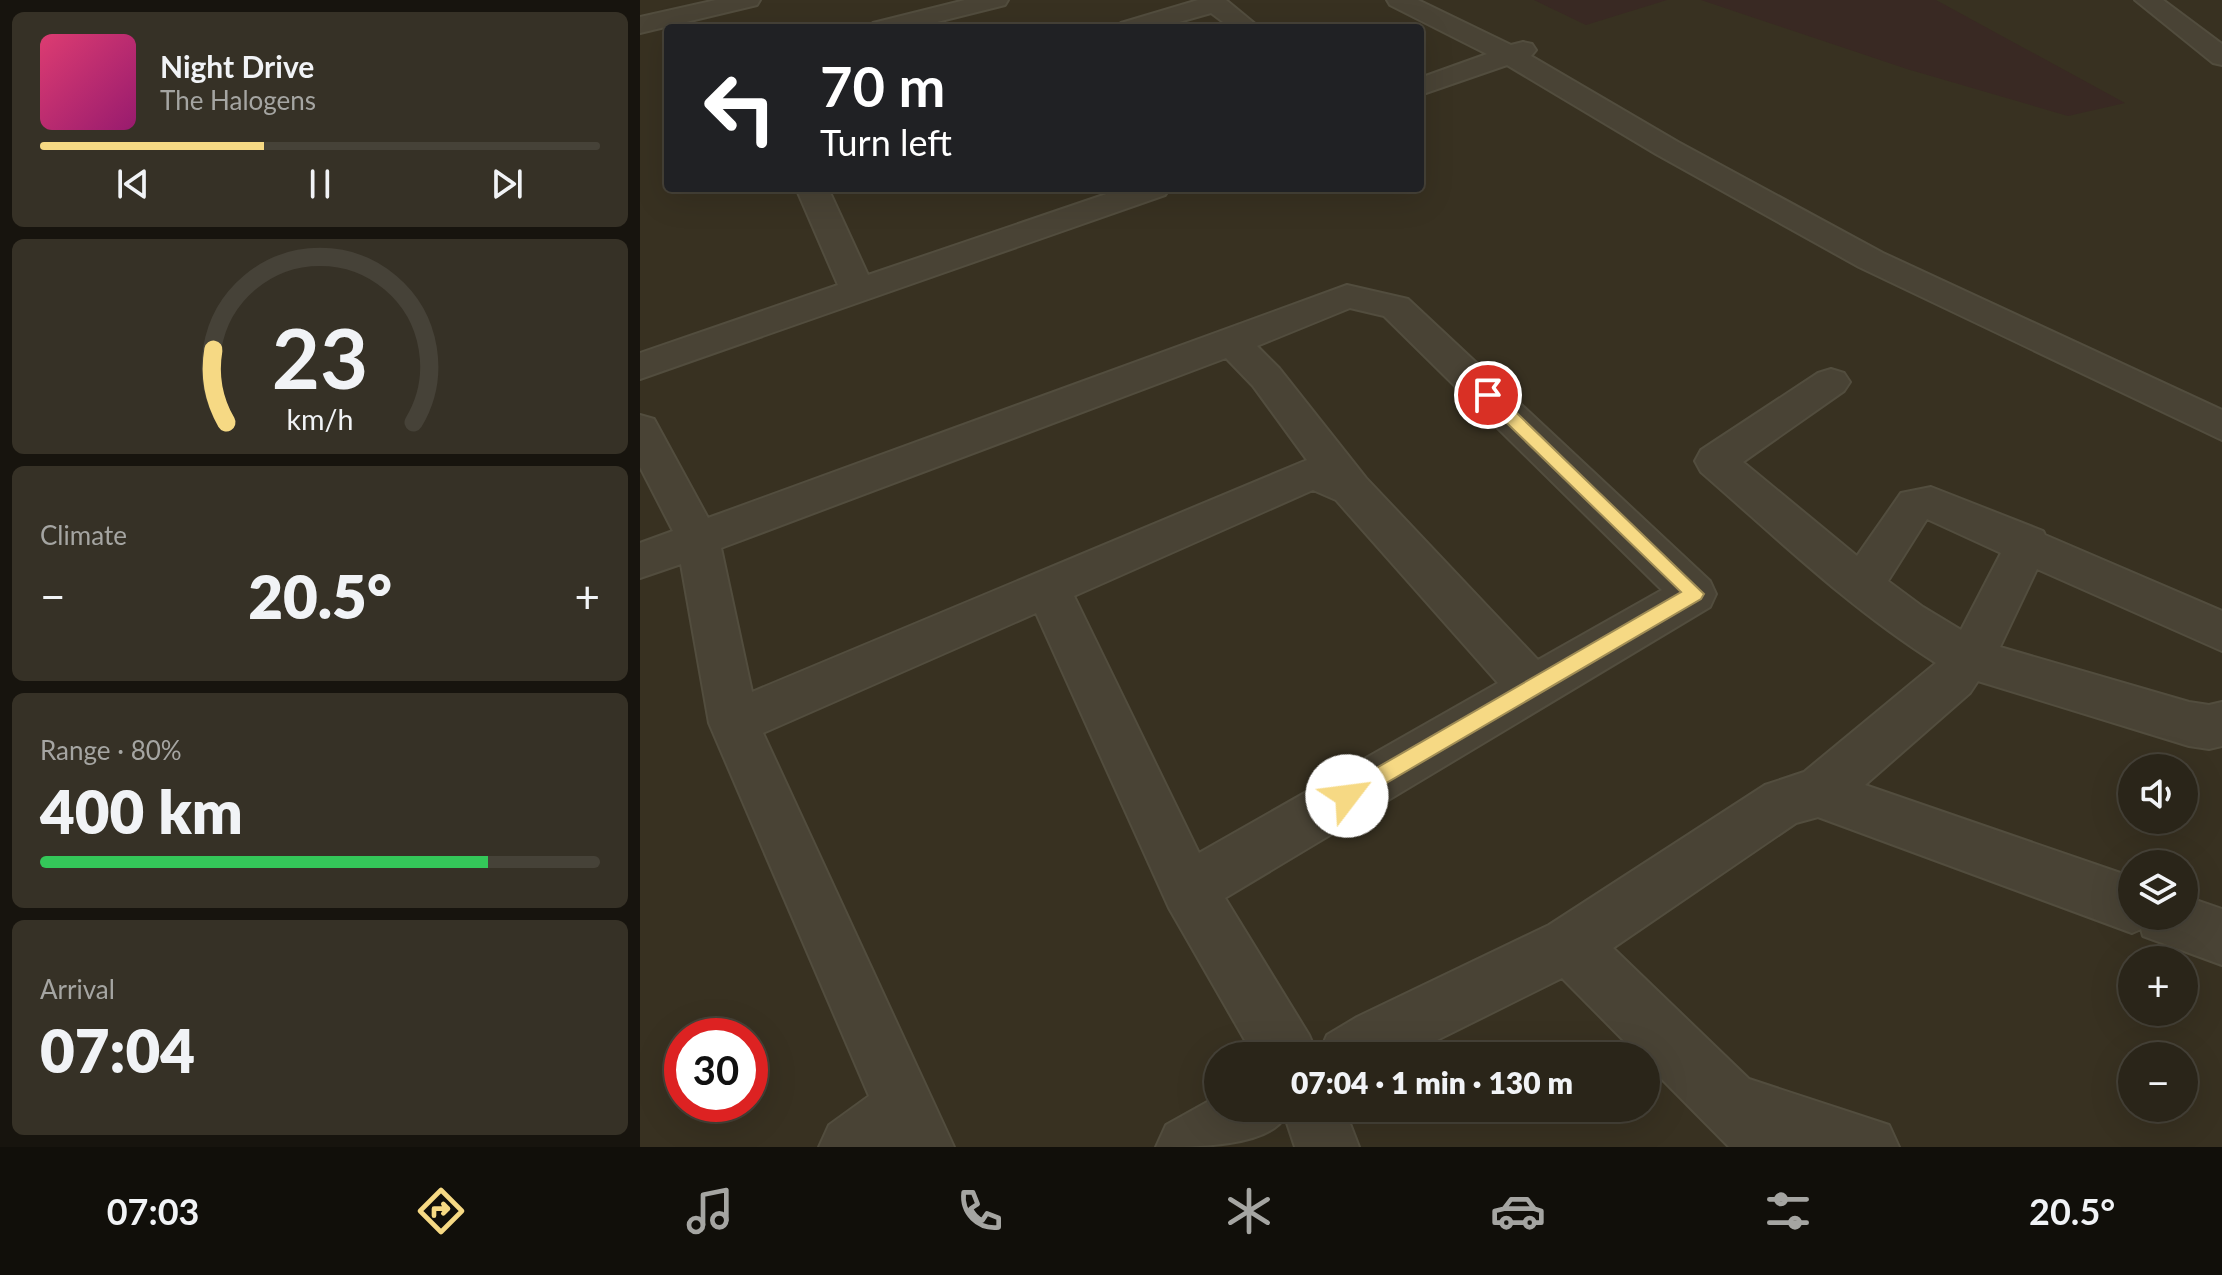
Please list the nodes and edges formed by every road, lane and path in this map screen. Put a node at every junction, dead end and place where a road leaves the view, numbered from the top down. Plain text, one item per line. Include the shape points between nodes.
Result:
1 (996, 0) edge
2 (1399, 0) edge
3 (1440, 0) edge
4 (2147, 0) edge
5 (734, 1) edge
6 (1213, 2) edge
7 (925, 23) edge
8 (738, 24) edge
9 (1143, 24) edge
10 (1242, 24) edge
11 (640, 25) edge
12 (1519, 51) junction
13 (2222, 57) edge
14 (1424, 86) edge
15 (814, 192) edge
16 (1143, 192) edge
17 (858, 292) junction
18 (1232, 342) junction
19 (640, 366) edge
20 (1831, 382) dead end
21 (2222, 400) edge
22 (2222, 426) edge
23 (640, 429) edge
24 (1351, 489) junction
25 (698, 539) junction
26 (2028, 543) junction
27 (640, 561) edge
28 (1862, 586) junction
29 (1047, 587) junction
30 (2222, 632) edge
31 (1966, 657) junction
32 (1533, 688) junction
33 (734, 723) junction
34 (2222, 724) edge
35 (1818, 793) junction
36 (1188, 889) junction
37 (2118, 900) edge
38 (2198, 928) edge
39 (2222, 937) edge
40 (1569, 945) junction
41 (1280, 1042) edge
42 (1371, 1042) edge
43 (1731, 1104) junction
44 (1233, 1122) edge
45 (1318, 1122) edge
46 (914, 1128) edge
47 (851, 1147) edge
48 (1188, 1147) edge
49 (1327, 1147) edge
50 (1774, 1147) edge
51 (1867, 1147) edge

1 - 7 street
2 - 12 street
3 - 12 street
4 - 13 street
5 - 8 street
5 - 11 street
6 - 9 street
6 - 10 street
12 - 14 street
12 - 21 street via 1895,248
12 - 22 street via 1667,148 1871,260
15 - 17 street
16 - 17 street
17 - 19 street
18 - 24 street via 1266,377
18 - 25 street
18 - 32 street via 1347,296 1396,307 1694,594
20 - 28 street via 1715,461
23 - 25 street
24 - 29 street via 1313,473
24 - 32 street
25 - 27 street
25 - 33 street
26 - 28 street via 1931,503 1916,504
26 - 30 street
26 - 31 street via 1979,642
28 - 31 street
29 - 33 street
29 - 36 street
31 - 34 street via 2189,724
31 - 35 street via 1953,678
32 - 36 street
33 - 46 street
35 - 37 street
35 - 40 street via 1783,802
36 - 41 street
38 - 39 street
40 - 42 street
40 - 43 street
43 - 50 street
43 - 51 street
44 - 48 street
45 - 49 street
46 - 47 street

